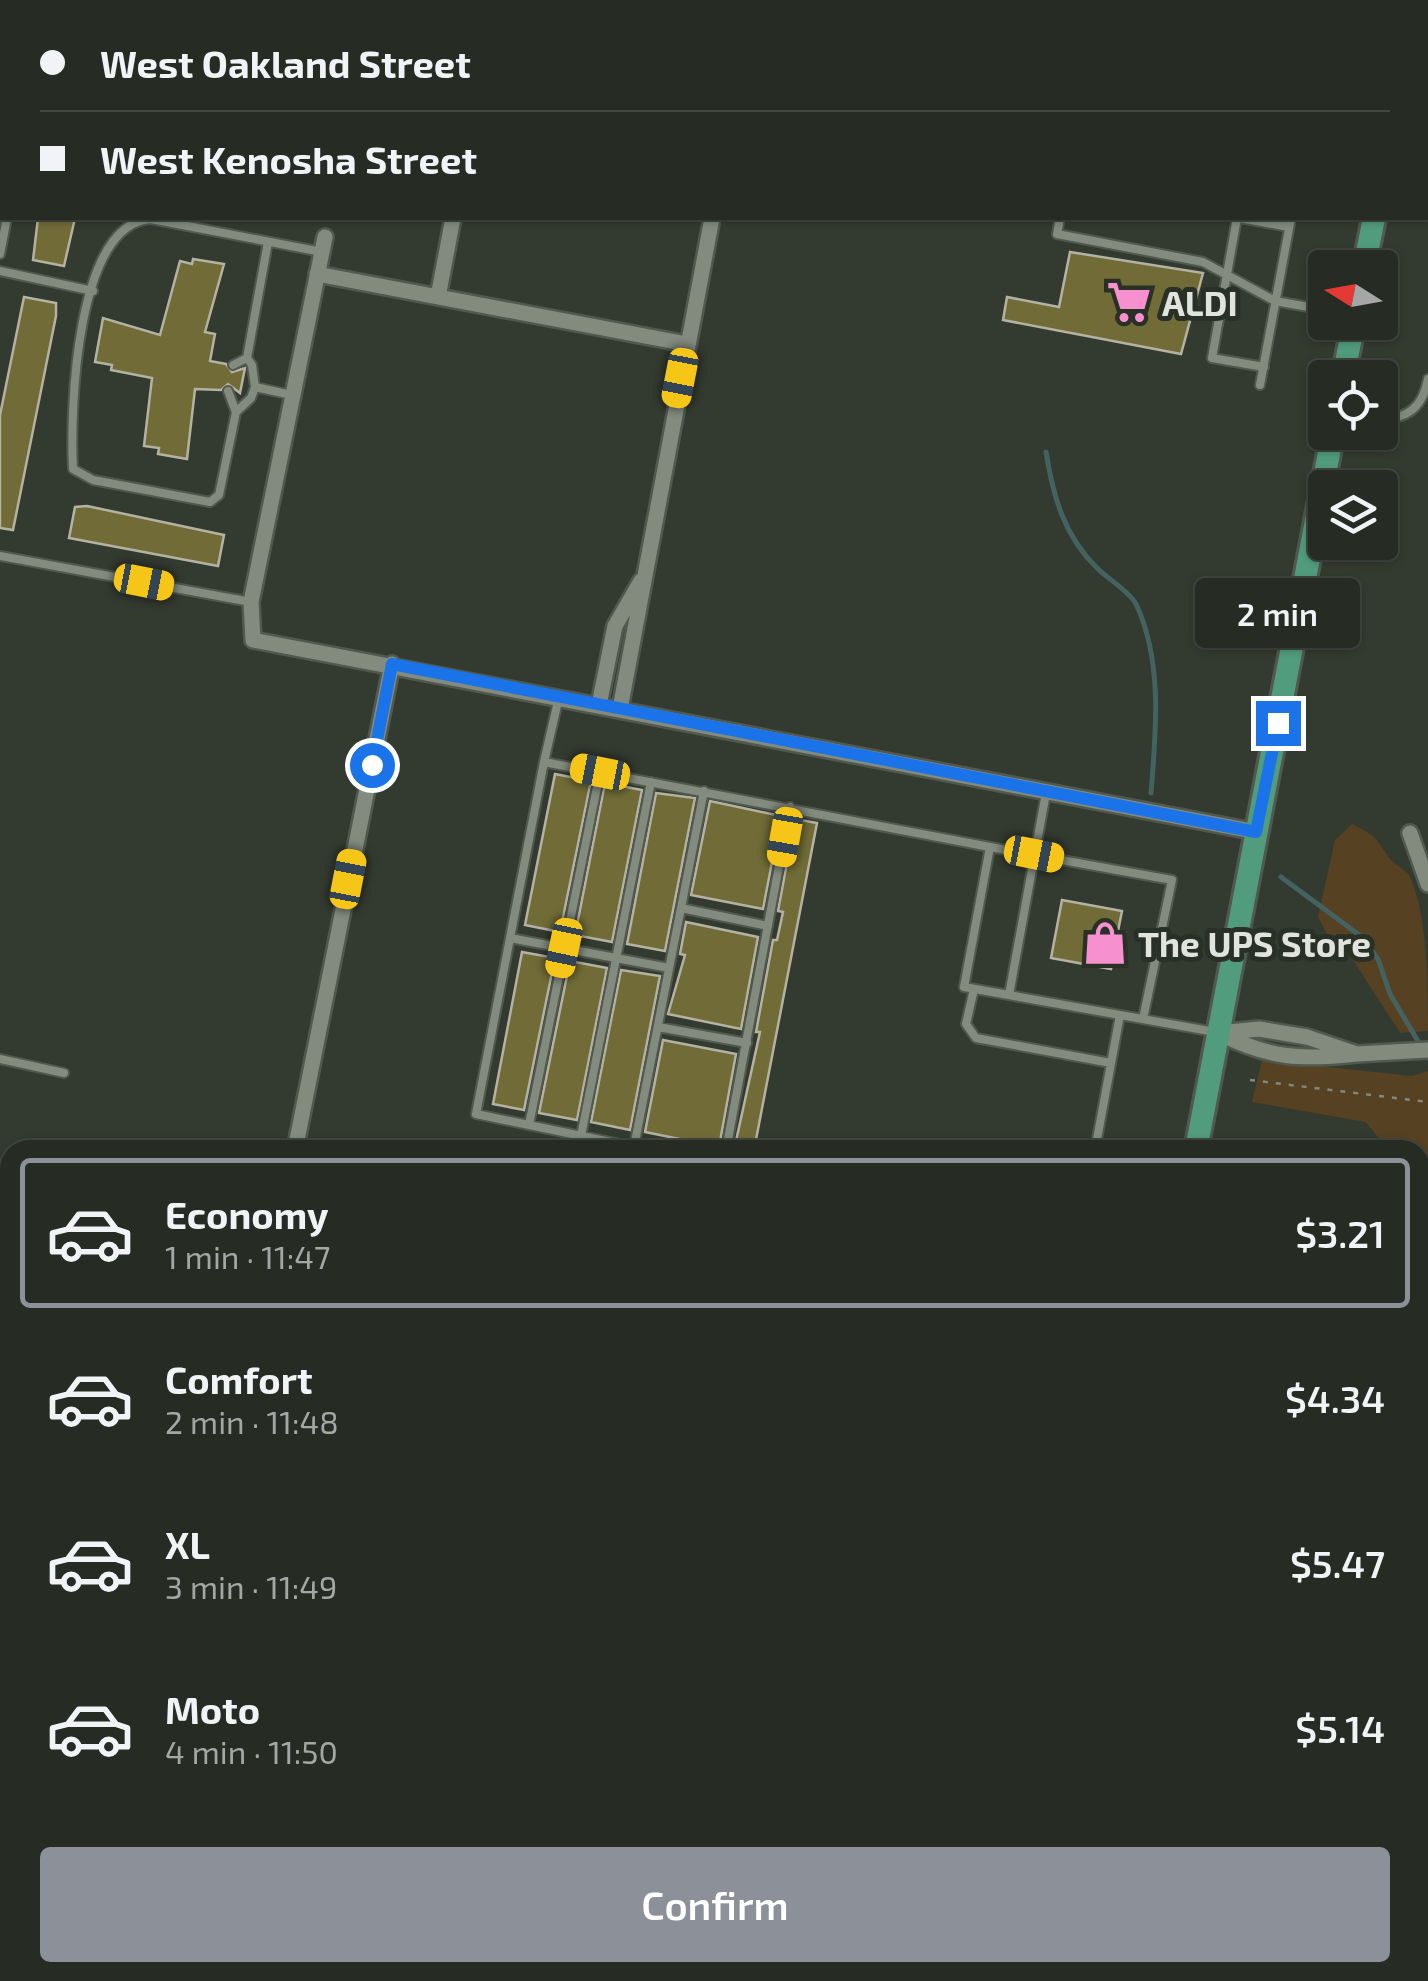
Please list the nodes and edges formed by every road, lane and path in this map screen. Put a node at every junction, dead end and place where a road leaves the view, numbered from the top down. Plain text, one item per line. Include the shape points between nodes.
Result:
1 (7, 220) edge
2 (453, 220) edge
3 (712, 220) edge
4 (1060, 220) edge
5 (1239, 220) edge
6 (1264, 220) edge
7 (1374, 220) edge
8 (1290, 222) edge
9 (268, 242) junction
10 (323, 244) joint
11 (0, 250) edge
12 (1368, 250) edge
13 (0, 272) edge
14 (317, 274) junction
15 (1227, 275) junction
16 (93, 291) junction
17 (438, 297) junction
18 (1275, 301) junction
19 (1308, 307) edge
20 (687, 344) junction
21 (246, 358) junction
22 (233, 365) dead end
23 (1264, 368) junction
24 (1428, 379) edge
25 (1260, 385) dead end
26 (255, 387) junction
27 (228, 391) dead end
28 (292, 396) junction
29 (236, 412) junction
30 (1398, 416) edge
31 (1330, 450) edge
32 (0, 556) edge
33 (641, 581) junction
34 (251, 602) junction
35 (609, 655) junction
36 (629, 658) junction
37 (392, 664) junction
38 (559, 697) junction
39 (599, 704) junction
40 (620, 709) junction
41 (544, 762) junction
42 (600, 772) junction
43 (651, 782) junction
44 (704, 791) junction
45 (1046, 792) junction
46 (790, 807) junction
47 (1256, 832) junction
48 (1410, 834) dead end
49 (990, 846) junction
50 (1034, 854) junction
51 (1428, 884) edge
52 (681, 908) junction
53 (768, 926) junction
54 (510, 938) junction
55 (564, 948) junction
56 (616, 958) junction
57 (669, 968) junction
58 (974, 989) junction
59 (1008, 995) junction
60 (1120, 1015) junction
61 (1143, 1019) junction
62 (658, 1028) junction
63 (1219, 1033) junction
64 (746, 1044) junction
65 (1428, 1050) edge
66 (0, 1060) edge
67 (1111, 1063) junction
68 (64, 1074) dead end
69 (1250, 1080) dead end
70 (1428, 1102) edge
71 (529, 1125) junction
72 (581, 1136) junction
73 (297, 1140) edge
74 (600, 1140) edge
75 (635, 1140) edge
76 (728, 1140) edge
77 (1096, 1140) edge
78 (1198, 1140) edge

1 - 11 lane
2 - 17 street
3 - 20 street
4 - 15 lane via 1056,234 1203,262
5 - 15 lane
6 - 8 lane
7 - 12 main road
8 - 18 lane
9 - 10 lane
9 - 16 lane via 140,220 117,233
9 - 21 lane
10 - 14 street
13 - 16 lane
14 - 17 street
14 - 28 street
15 - 18 lane
15 - 23 lane via 1212,358
16 - 29 lane via 75,359 74,469 93,480 210,502 224,481
17 - 20 street
18 - 19 lane
18 - 23 lane
20 - 33 street
21 - 22 lane
21 - 26 lane
23 - 25 lane
24 - 30 lane via 1418,406
26 - 28 lane
26 - 29 lane
27 - 29 lane
28 - 34 street
31 - 47 main road
32 - 34 lane
33 - 35 street via 615,626
33 - 36 street
34 - 37 street via 253,640
35 - 36 lane
35 - 39 street
36 - 40 street
37 - 38 street
37 - 73 street
38 - 39 street
38 - 41 lane
39 - 40 street
40 - 45 street
41 - 42 lane
41 - 54 lane
42 - 43 lane
42 - 55 lane
43 - 44 lane
43 - 56 lane
44 - 46 lane
44 - 52 lane
45 - 47 street
45 - 50 lane
46 - 49 lane
46 - 53 lane
47 - 63 main road
48 - 51 street
49 - 50 lane
49 - 58 lane via 964,987
50 - 59 lane
50 - 61 lane via 1172,880
52 - 53 lane
52 - 57 lane
53 - 64 lane
54 - 55 lane
54 - 71 lane via 476,1114
55 - 56 lane
55 - 71 lane
56 - 57 lane
56 - 72 lane
57 - 62 lane
58 - 59 lane
58 - 67 lane via 966,1024 976,1038
59 - 60 lane
60 - 61 lane
60 - 67 lane
61 - 63 lane
62 - 64 lane
62 - 75 lane
63 - 65 street via 1254,1051 1304,1060
63 - 78 main road
64 - 76 lane
66 - 68 lane
67 - 77 lane
69 - 70 path
71 - 72 lane
72 - 74 lane

